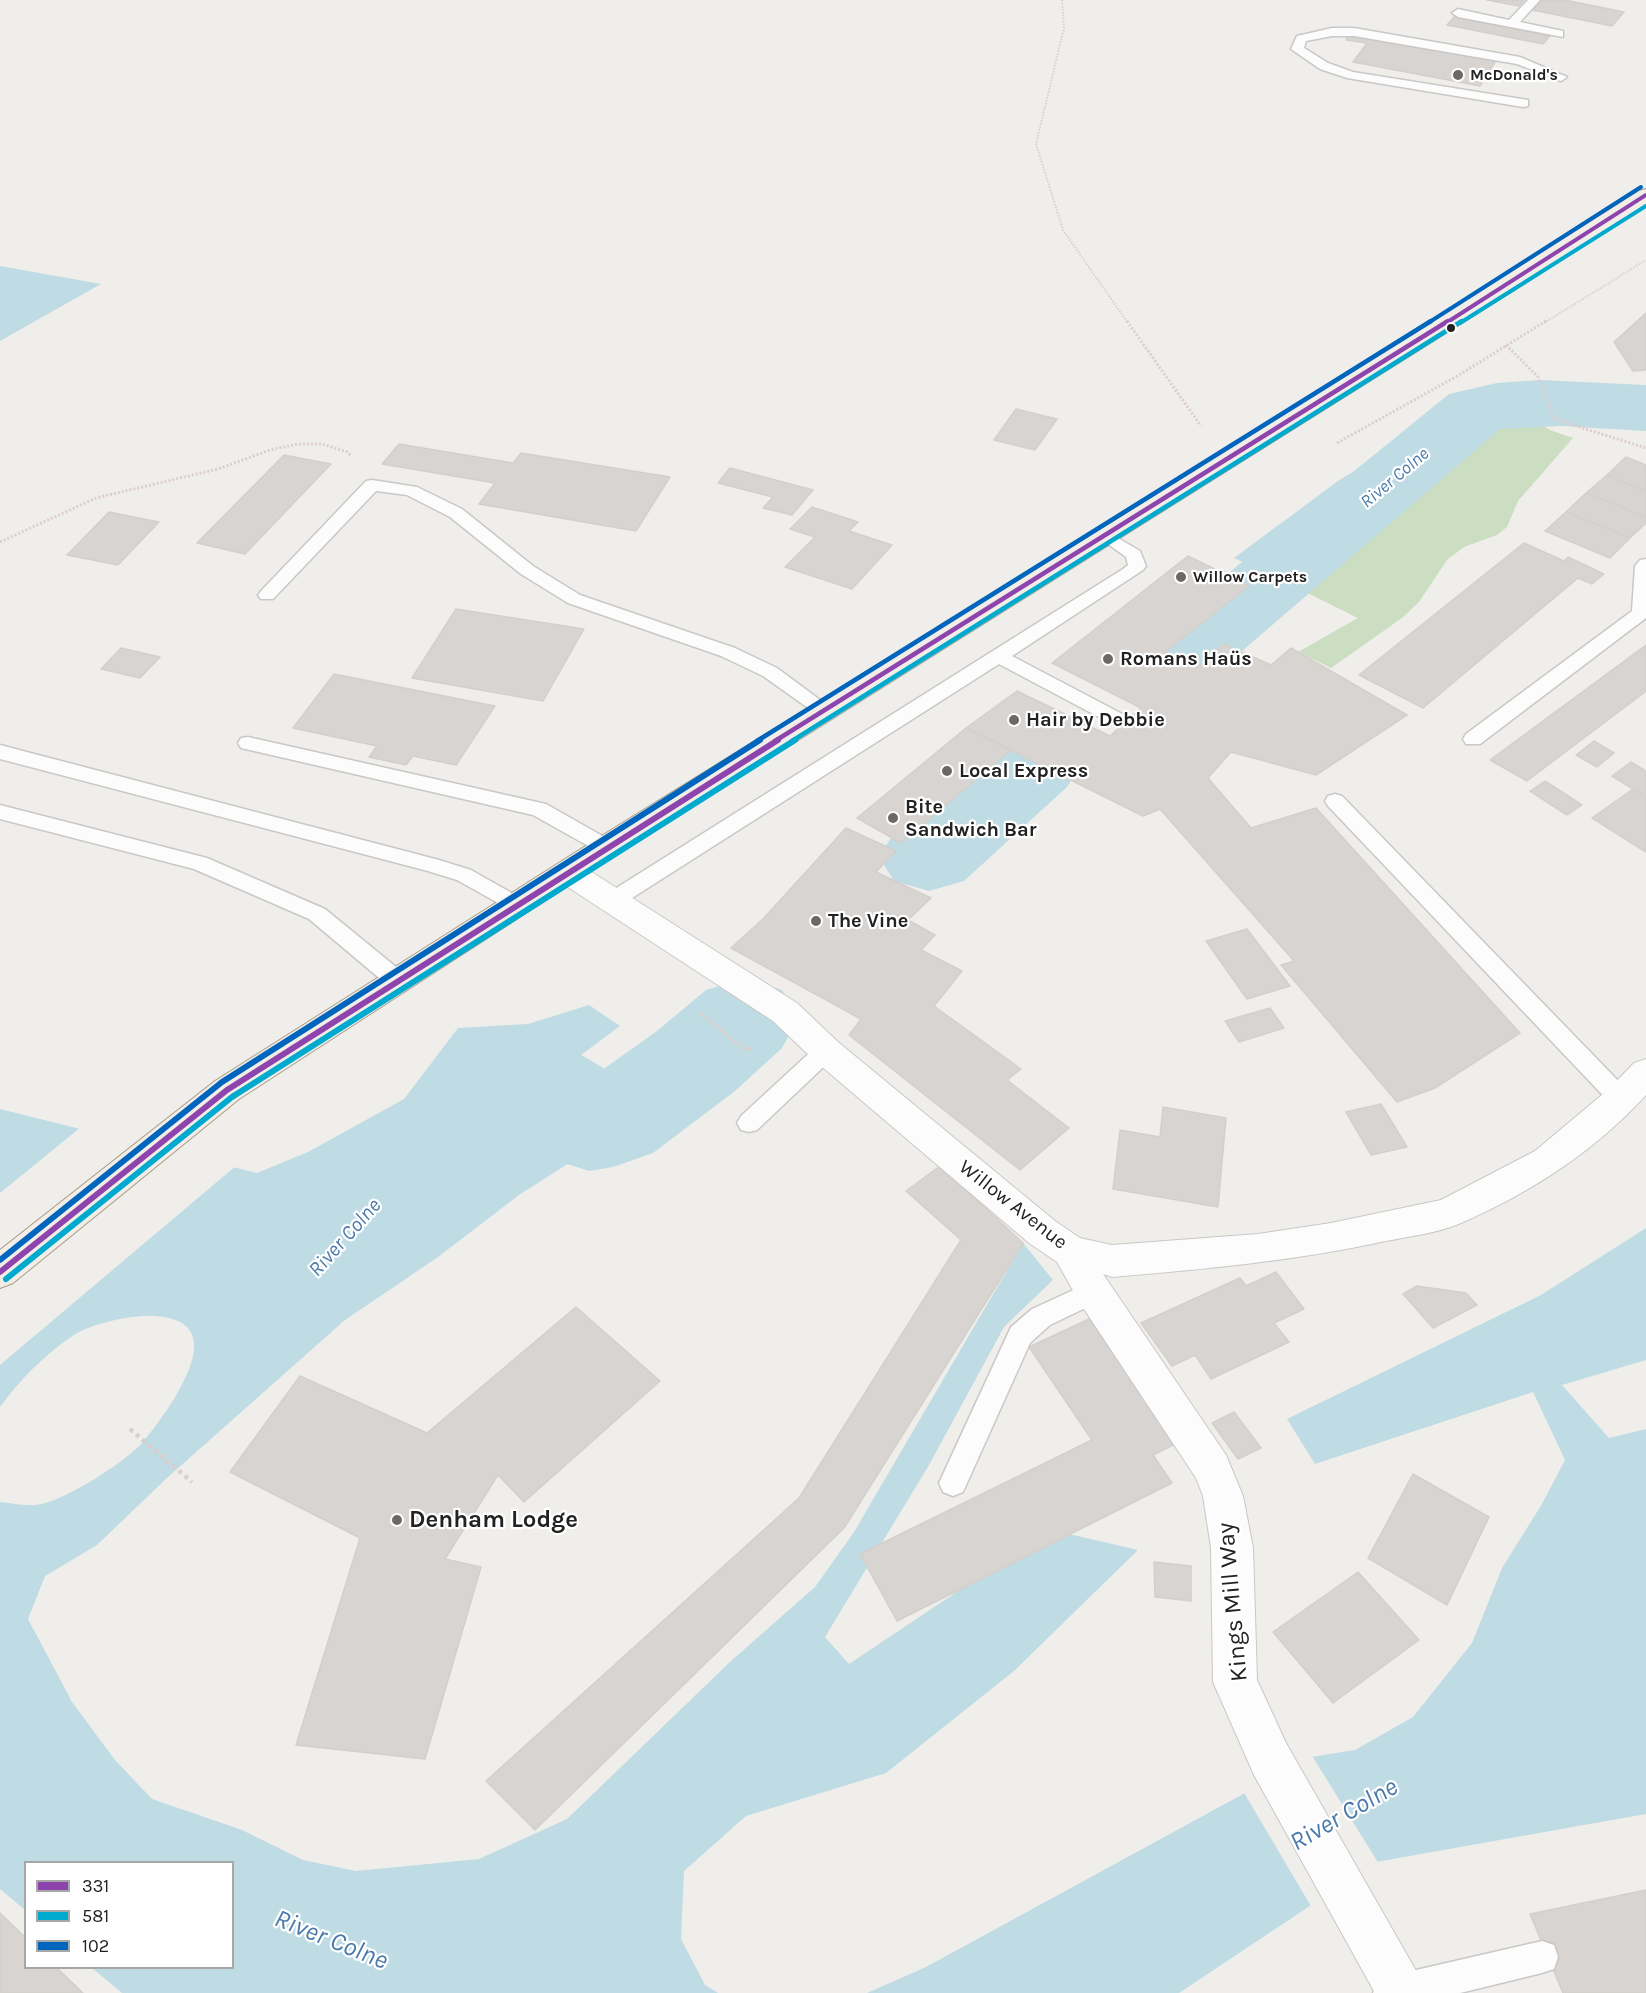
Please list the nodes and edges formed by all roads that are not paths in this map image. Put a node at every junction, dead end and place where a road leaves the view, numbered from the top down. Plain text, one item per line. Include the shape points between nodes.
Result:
1 (1534, 0) edge
2 (1458, 13) dead end
3 (1512, 24) junction
4 (1559, 34) dead end
5 (1322, 35) junction
6 (1310, 58) junction
7 (1562, 78) dead end
8 (1523, 103) dead end
9 (1646, 195) edge
10 (1106, 536) junction
11 (1646, 564) edge
12 (267, 595) dead end
13 (998, 656) junction
14 (825, 711) junction
15 (1119, 720) dead end
16 (1473, 740) dead end
17 (248, 743) dead end
18 (0, 752) edge
19 (1335, 801) dead end
20 (0, 812) edge
21 (606, 848) junction
22 (568, 872) junction
23 (610, 902) junction
24 (516, 905) junction
25 (399, 982) junction
26 (826, 1051) junction
27 (1646, 1072) edge
28 (1621, 1100) junction
29 (749, 1123) dead end
30 (1070, 1251) junction
31 (0, 1272) edge
32 (1093, 1292) junction
33 (953, 1483) dead end
34 (1542, 1957) dead end
35 (1397, 1992) edge

1 - 3 lane
2 - 3 lane
3 - 4 lane
5 - 6 lane via 1324,42
5 - 6 lane via 1301,39 1297,49
5 - 7 lane via 1354,32 1508,58
6 - 8 lane via 1351,75
9 - 10 main road
10 - 13 lane via 1134,555 1137,566
10 - 14 main road
11 - 16 lane via 1641,613
12 - 14 lane via 372,485 411,491 456,513 526,570 574,599 728,652 770,672
13 - 15 lane
13 - 23 lane
14 - 21 main road
17 - 21 lane via 539,809
18 - 24 lane via 432,865 464,875
19 - 28 lane
20 - 25 lane via 200,862 316,914
21 - 22 main road
22 - 23 street, Willow Avenue
22 - 24 main road
23 - 26 street, Willow Avenue via 785,1012
24 - 25 main road
25 - 31 main road via 227,1090
26 - 29 lane
26 - 30 street, Willow Avenue via 1042,1232
27 - 28 street, Willow Avenue
28 - 30 street, Willow Avenue via 1548,1161 1448,1213 1258,1249 1112,1262
30 - 32 street, Kings Mill Way
32 - 33 lane via 1041,1317 1020,1335
32 - 35 street, Kings Mill Way via 1212,1468 1223,1496 1232,1548 1235,1682 1270,1759
34 - 35 lane

